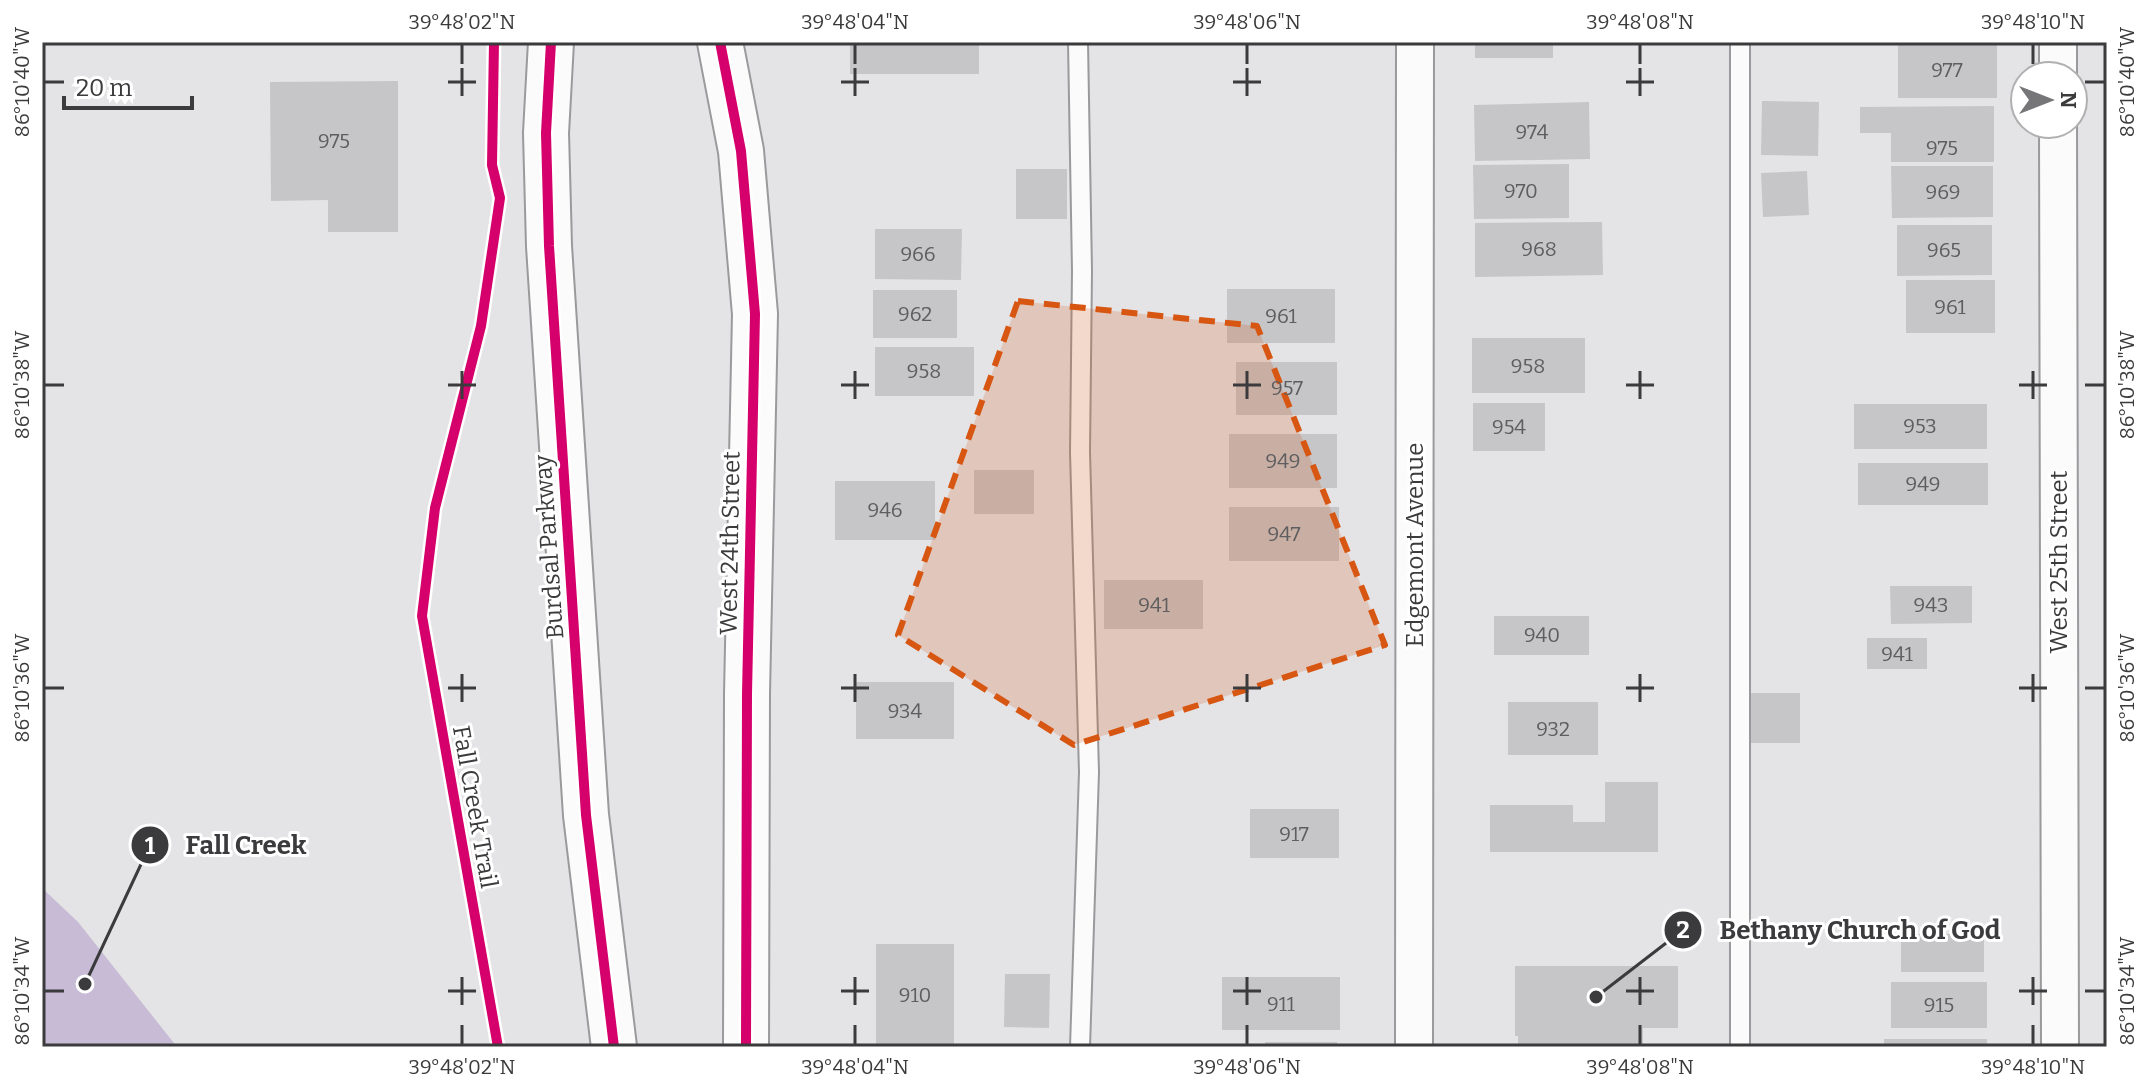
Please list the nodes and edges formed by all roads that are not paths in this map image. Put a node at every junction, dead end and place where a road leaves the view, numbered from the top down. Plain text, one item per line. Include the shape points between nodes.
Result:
1 (551, 42) edge
2 (720, 42) edge
3 (1078, 42) edge
4 (1415, 42) edge
5 (1740, 42) edge
6 (2058, 140) edge
7 (614, 1047) edge
8 (746, 1047) edge
9 (1080, 1047) edge
10 (1414, 1047) edge
11 (1740, 1047) edge
12 (2060, 1047) edge

1 - 7 street, Burdsal Parkway via 546,133 549,246 586,815
2 - 8 street, West 24th Street via 741,151 755,314
3 - 9 lane via 1080,452 1089,772
4 - 10 street, Edgemont Avenue
5 - 11 lane
6 - 12 street, West 25th Street

